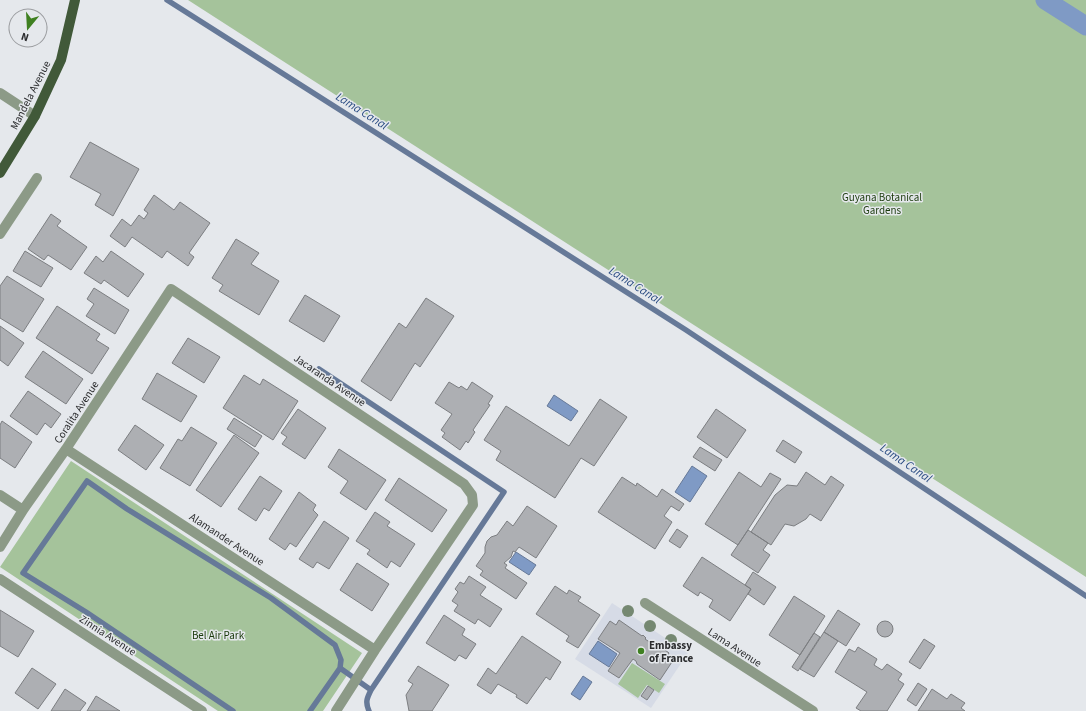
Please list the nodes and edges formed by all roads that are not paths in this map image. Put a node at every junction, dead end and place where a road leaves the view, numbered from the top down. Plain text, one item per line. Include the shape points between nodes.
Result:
1 (75, 0) edge
2 (0, 93) edge
3 (35, 116) junction
4 (0, 173) edge
5 (37, 178) dead end
6 (0, 234) edge
7 (171, 289) joint
8 (66, 449) junction
9 (0, 495) edge
10 (23, 510) junction
11 (0, 547) edge
12 (0, 579) edge
13 (645, 603) dead end
14 (375, 650) junction
15 (202, 711) edge
16 (336, 711) edge
17 (813, 711) edge

1 - 3 main road, Mandela Avenue via 61,60
2 - 3 street
3 - 4 main road, Mandela Avenue
5 - 6 street
7 - 8 street, Coralita Avenue
7 - 14 street, Jacaranda Avenue via 464,484 472,495 473,505
8 - 10 street, Coralita Avenue
8 - 14 street, Alamander Avenue
9 - 10 street
10 - 11 street, Coralita Avenue
12 - 15 street, Zinnia Avenue
13 - 17 street, Lama Avenue
14 - 16 street

